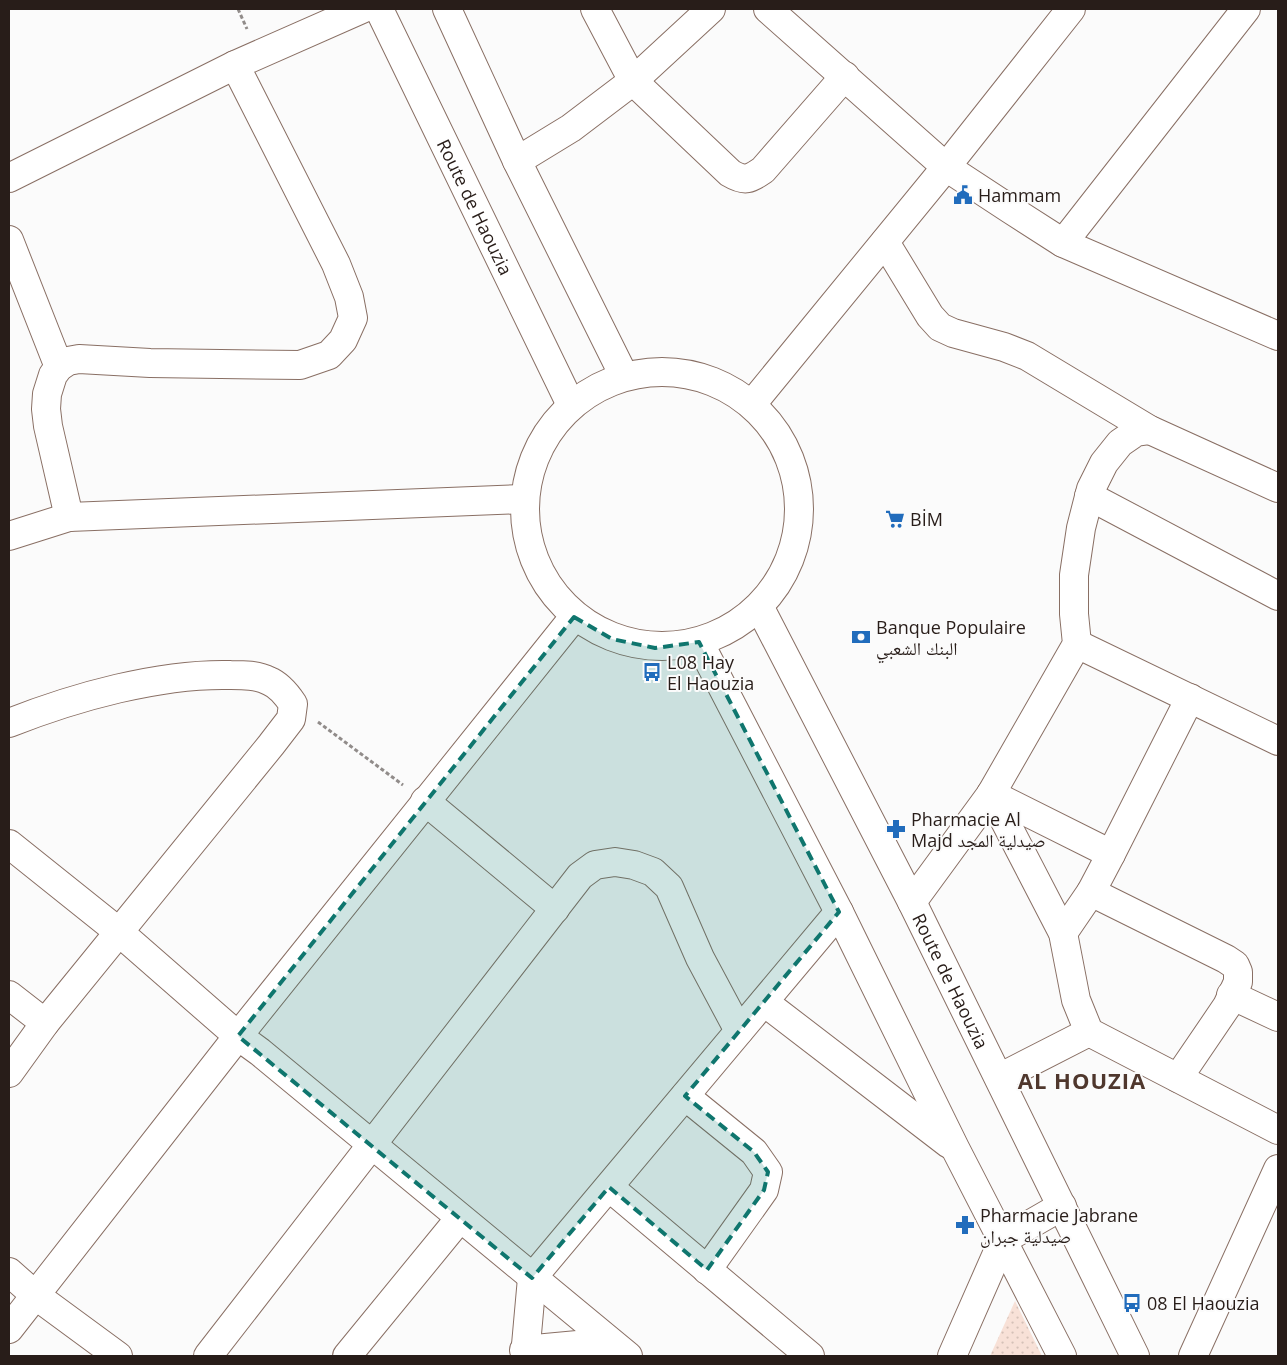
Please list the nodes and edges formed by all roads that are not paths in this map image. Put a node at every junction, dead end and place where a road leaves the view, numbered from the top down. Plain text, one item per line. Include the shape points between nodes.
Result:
1 (362, 9) edge
2 (379, 9) edge
3 (447, 9) edge
4 (595, 9) edge
5 (710, 9) edge
6 (768, 9) edge
7 (1071, 9) edge
8 (1246, 9) edge
9 (234, 65) junction
10 (845, 76) junction
11 (633, 81) junction
12 (517, 161) junction
13 (946, 167) junction
14 (9, 178) edge
15 (9, 240) edge
16 (885, 242) junction
17 (1063, 243) junction
18 (1278, 336) edge
19 (59, 367) junction
20 (624, 376) junction
21 (752, 404) junction
22 (571, 405) junction
23 (1150, 430) junction
24 (1278, 488) edge
25 (1089, 496) junction
26 (524, 499) junction
27 (69, 516) junction
28 (9, 536) edge
29 (1278, 596) edge
30 (760, 608) junction
31 (574, 617) junction
32 (699, 642) junction
33 (1077, 644) junction
34 (1190, 698) junction
35 (9, 723) edge
36 (1278, 741) edge
37 (991, 794) junction
38 (425, 801) junction
39 (9, 844) edge
40 (1111, 854) junction
41 (1091, 892) junction
42 (912, 902) junction
43 (555, 908) junction
44 (839, 912) junction
45 (119, 932) junction
46 (1063, 933) junction
47 (9, 995) edge
48 (1231, 995) junction
49 (764, 1002) junction
50 (1278, 1017) edge
51 (45, 1023) junction
52 (739, 1031) junction
53 (1089, 1032) junction
54 (238, 1036) junction
55 (9, 1073) edge
56 (999, 1078) junction
57 (1178, 1078) junction
58 (685, 1096) junction
59 (1278, 1130) edge
60 (371, 1145) junction
61 (955, 1148) junction
62 (1278, 1169) edge
63 (609, 1187) junction
64 (1062, 1206) junction
65 (460, 1218) junction
66 (1003, 1240) junction
67 (707, 1270) junction
68 (9, 1272) edge
69 (532, 1278) junction
70 (35, 1295) junction
71 (9, 1329) edge
72 (619, 1349) edge
73 (524, 1353) edge
74 (118, 1356) edge
75 (208, 1356) edge
76 (347, 1356) edge
77 (810, 1356) edge
78 (952, 1356) edge
79 (1062, 1356) edge
80 (1135, 1356) edge
81 (1193, 1356) edge

1 - 9 street
2 - 22 street, Route de Haouzia
3 - 12 street
4 - 11 street
5 - 11 street
6 - 10 street
7 - 13 street
8 - 17 street
9 - 14 street
9 - 19 street via 336,264 353,318 343,340 329,355 300,365 79,359 68,360
10 - 11 street via 764,170 750,179 730,173
10 - 13 street
11 - 12 street via 571,128
12 - 20 street
13 - 16 street
13 - 17 street
15 - 19 street
16 - 21 street
16 - 23 street via 940,327 1027,356
17 - 18 street
19 - 27 street via 47,394 46,409
20 - 21 street via 669,371 713,380
20 - 22 street via 596,388
21 - 30 street via 782,440 798,485 798,532 782,577
22 - 26 street via 547,432 531,464
23 - 24 street
23 - 25 street via 1136,432 1120,443 1104,462
25 - 29 street
25 - 33 street via 1074,575
26 - 27 street
26 - 31 street via 527,543 544,584
27 - 28 street
30 - 32 street via 728,631
30 - 42 street, Route de Haouzia
31 - 32 street via 612,639 655,648
31 - 38 street
32 - 44 street
33 - 34 street
33 - 37 street
34 - 36 street
34 - 40 street
35 - 45 street via 99,693 211,674 252,676 270,681 286,693 293,704 291,719 271,746
37 - 40 street
37 - 42 street
37 - 46 street
38 - 43 street
38 - 54 street
39 - 45 street
40 - 41 street
41 - 46 street
41 - 48 street via 1235,965 1238,982
42 - 56 street, Route de Haouzia
43 - 52 street via 580,876 595,865 634,864 654,872 669,887 700,958
43 - 60 street
44 - 49 street
44 - 61 street
45 - 51 street
45 - 54 street
46 - 53 street via 1076,1000
47 - 51 street
48 - 50 street
48 - 57 street via 1227,1006
49 - 52 street
49 - 61 street
51 - 55 street
52 - 58 street
53 - 56 street
53 - 57 street
54 - 60 street
54 - 70 street
56 - 64 street, Route de Haouzia
57 - 59 street
58 - 63 street
58 - 67 street via 754,1152 768,1172 764,1190
60 - 65 street
60 - 75 street
61 - 66 street
62 - 81 street
63 - 67 street
63 - 69 street
64 - 66 street
64 - 80 street, Route de Haouzia
65 - 69 street
65 - 76 street
66 - 78 street
66 - 79 street
67 - 77 street
68 - 70 street
69 - 72 street
69 - 73 street
70 - 71 street
70 - 74 street
72 - 73 street

